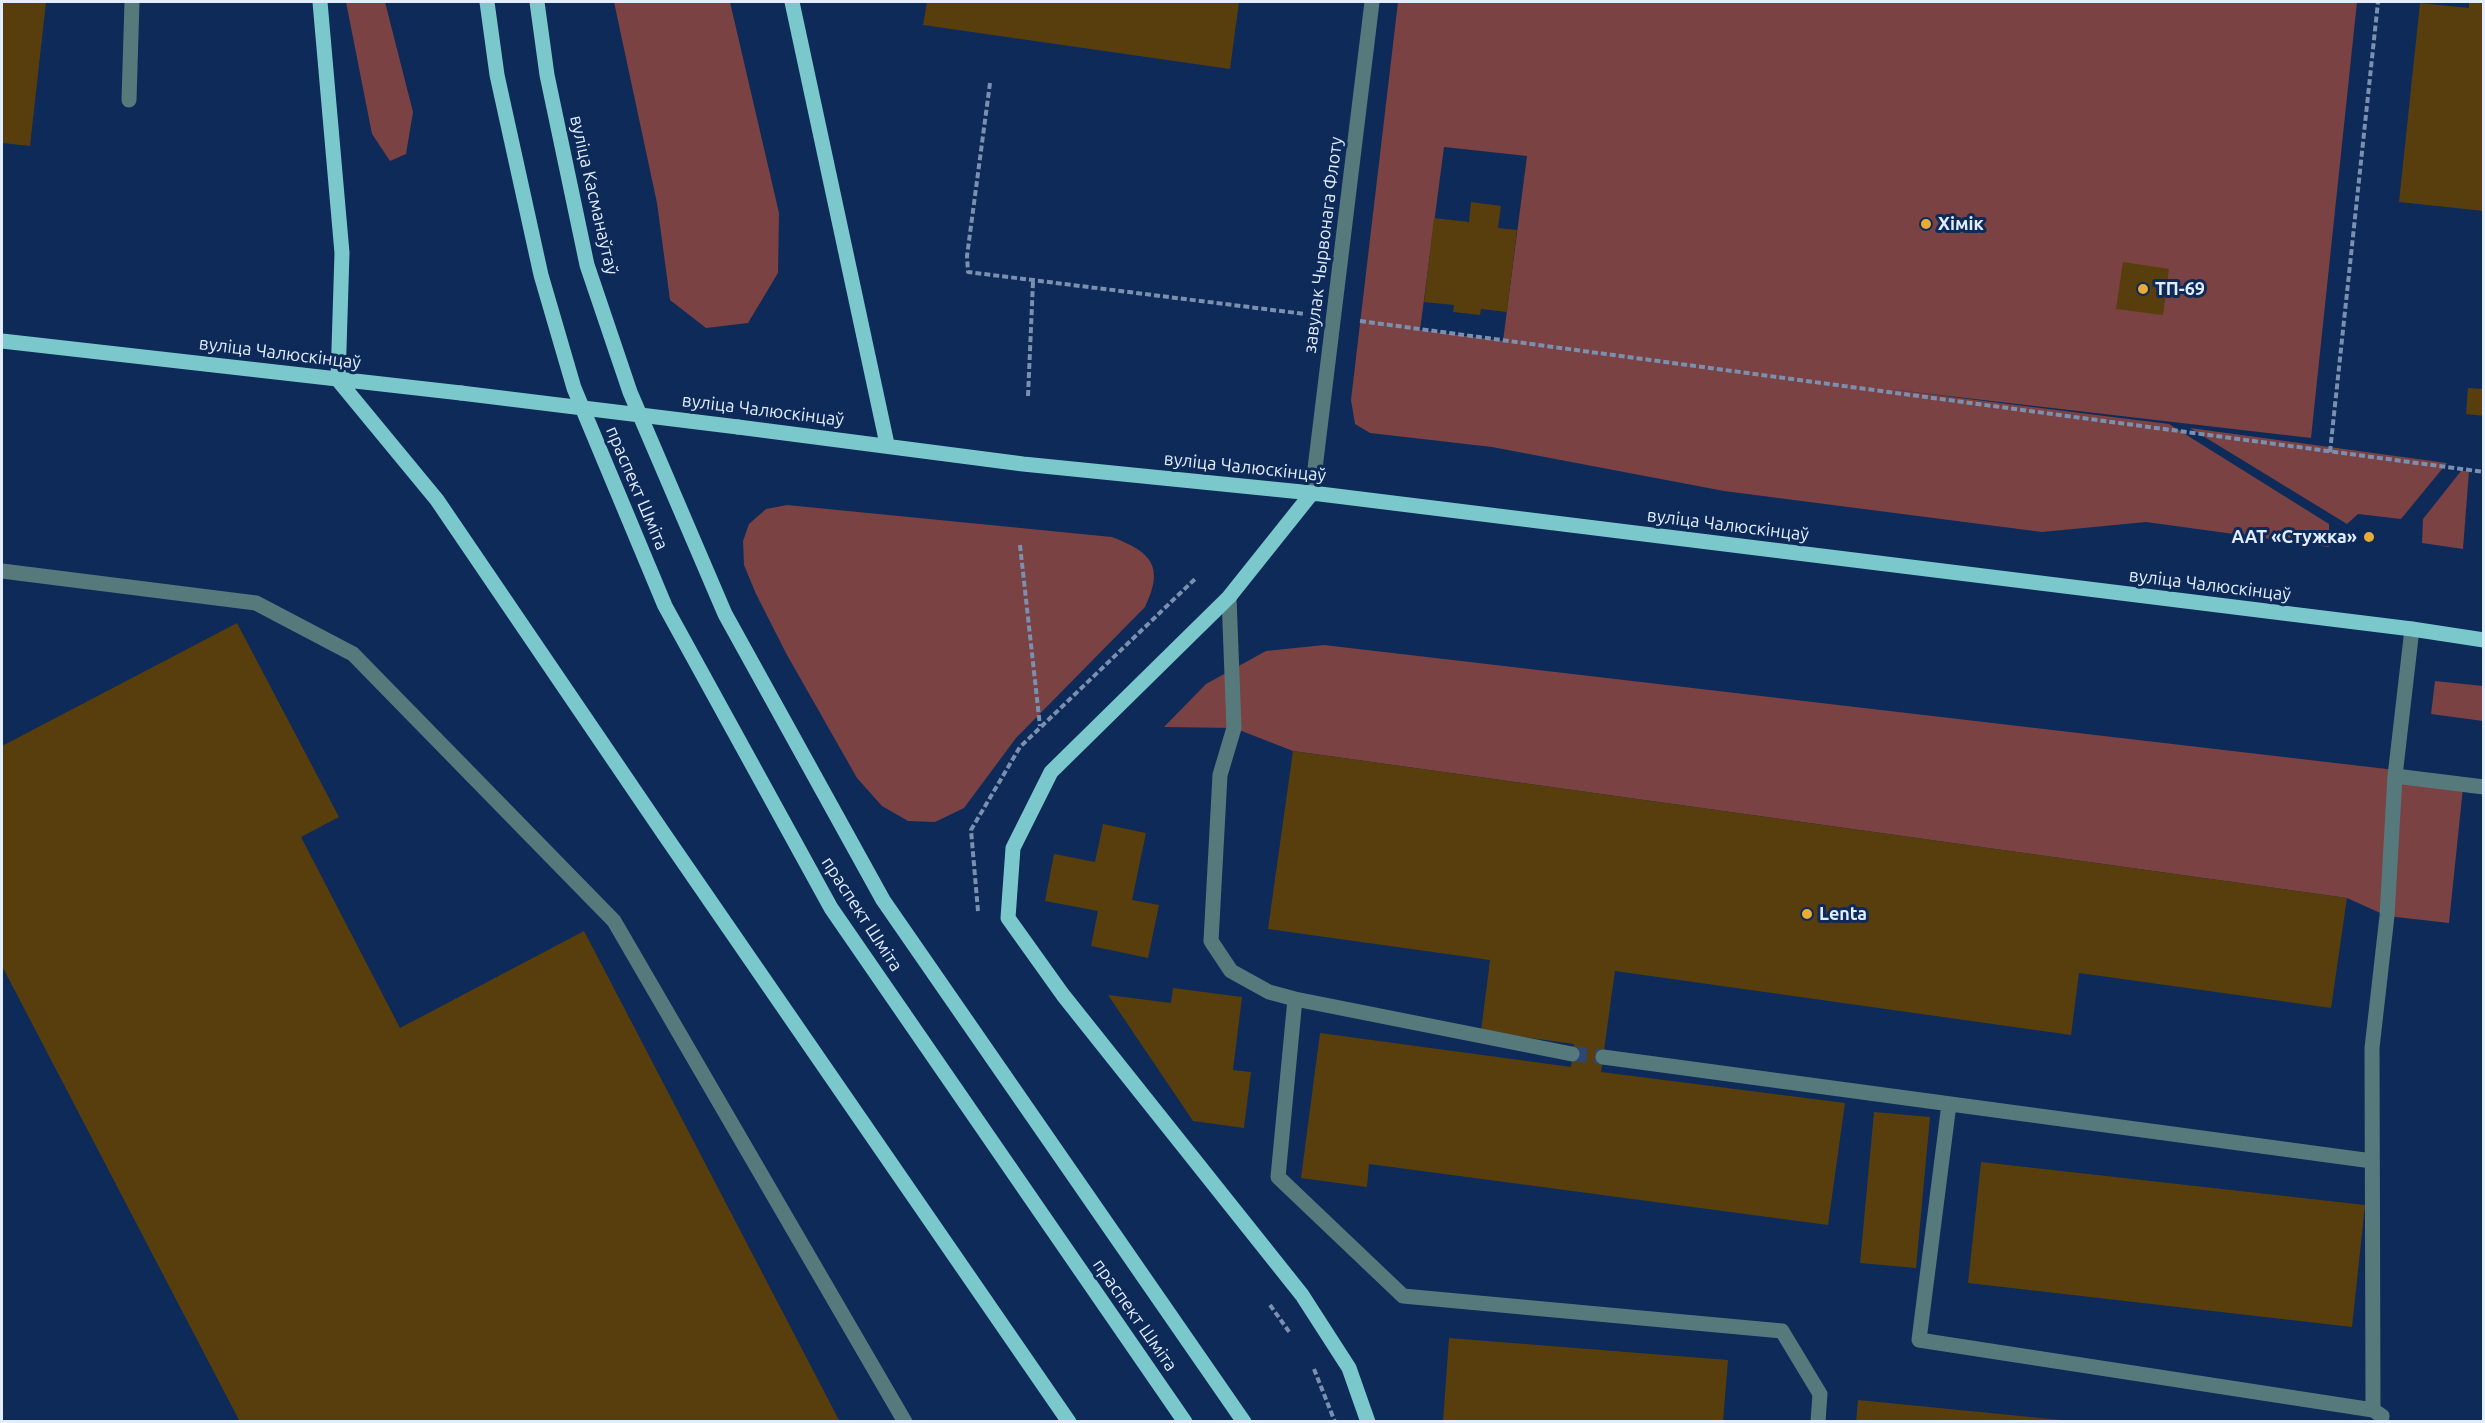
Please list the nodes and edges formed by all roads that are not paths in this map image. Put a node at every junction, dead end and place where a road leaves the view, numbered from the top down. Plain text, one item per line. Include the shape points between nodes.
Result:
1 (132, 2) edge
2 (320, 2) edge
3 (487, 2) edge
4 (537, 2) edge
5 (792, 2) edge
6 (1372, 2) edge
7 (129, 100) dead end
8 (2, 341) edge
9 (338, 380) junction
10 (630, 392) joint
11 (886, 444) junction
12 (1312, 493) junction
13 (2, 571) edge
14 (1229, 597) junction
15 (2412, 629) junction
16 (2484, 640) edge
17 (2395, 776) junction
18 (2484, 787) edge
19 (1295, 999) junction
20 (1572, 1054) tunnel mouth
21 (1603, 1057) tunnel mouth
22 (1949, 1104) junction
23 (2372, 1161) junction
24 (2377, 1416) edge
25 (905, 1422) edge
26 (1069, 1422) edge
27 (1185, 1422) edge
28 (1244, 1422) edge
29 (1368, 1422) edge
30 (1818, 1422) edge

1 - 7 street
2 - 9 main road via 342,253
3 - 27 main road, праспект Шміта via 498,75 541,275 574,388 665,606 831,908
4 - 10 main road, вуліца Касманаўтаў via 547,75 587,265
5 - 11 main road
6 - 12 street, завулак Чырвонага Флоту
8 - 9 main road, вуліца Чалюскінцаў
9 - 11 main road, вуліца Чалюскінцаў, bridge
9 - 26 main road via 437,500
10 - 28 main road, праспект Шміта via 725,614 883,900
11 - 12 main road, вуліца Чалюскінцаў via 1023,464
12 - 14 main road
12 - 15 main road, вуліца Чалюскінцаў
13 - 25 street via 256,603 353,654 614,921
14 - 19 street via 1234,728 1220,775 1210,942 1231,971 1269,992
14 - 29 main road via 1051,772 1013,848 1008,918 1063,995 1302,1295 1349,1368
15 - 16 main road, вуліца Чалюскінцаў
15 - 17 street
17 - 18 street
17 - 23 street via 2387,916 2372,1048
19 - 20 street
19 - 30 street via 1278,1177 1403,1296 1782,1331 1821,1394
21 - 22 street
22 - 23 street
22 - 24 street via 1919,1340
23 - 24 street

